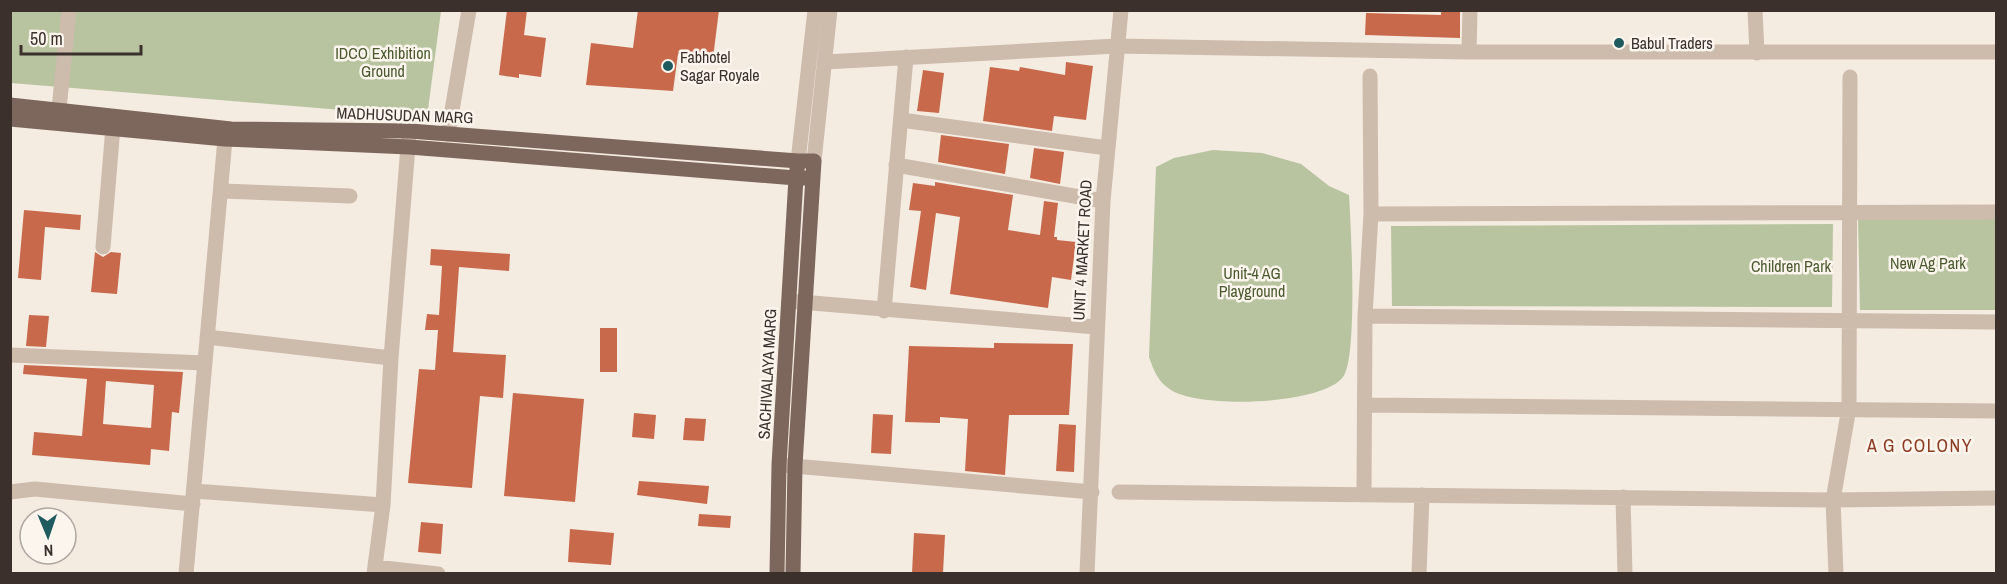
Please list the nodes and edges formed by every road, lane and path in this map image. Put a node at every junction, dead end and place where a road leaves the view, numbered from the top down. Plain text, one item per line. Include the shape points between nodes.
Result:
1 (69, 10) edge
2 (468, 10) edge
3 (815, 10) edge
4 (830, 10) edge
5 (1121, 10) edge
6 (1470, 10) edge
7 (1755, 10) edge
8 (1117, 46) junction
9 (1469, 52) junction
10 (1996, 52) edge
11 (1757, 53) junction
12 (906, 57) junction
13 (825, 62) junction
14 (1370, 76) dead end
15 (1850, 77) dead end
16 (10, 105) edge
17 (59, 109) junction
18 (10, 119) edge
19 (901, 120) junction
20 (113, 127) junction
21 (448, 134) junction
22 (225, 139) junction
23 (409, 139) junction
24 (1107, 148) junction
25 (798, 161) junction
26 (814, 161) junction
27 (896, 165) junction
28 (796, 178) junction
29 (813, 178) junction
30 (222, 191) junction
31 (350, 196) dead end
32 (1103, 201) junction
33 (1850, 212) junction
34 (1996, 212) edge
35 (1371, 214) junction
36 (103, 247) dead end
37 (807, 301) junction
38 (789, 302) junction
39 (884, 311) junction
40 (1365, 316) junction
41 (1850, 321) junction
42 (1996, 322) edge
43 (1096, 327) junction
44 (207, 337) junction
45 (10, 355) edge
46 (391, 358) junction
47 (205, 363) junction
48 (1365, 405) junction
49 (1849, 408) junction
50 (1996, 411) edge
51 (779, 465) junction
52 (795, 465) junction
53 (10, 492) edge
54 (1092, 492) junction
55 (1119, 492) dead end
56 (1364, 493) junction
57 (1422, 495) junction
58 (194, 497) junction
59 (1623, 497) junction
60 (1996, 498) edge
61 (1833, 500) junction
62 (383, 505) junction
63 (374, 570) edge
64 (186, 573) edge
65 (438, 573) edge
66 (777, 573) edge
67 (793, 573) edge
68 (1087, 573) edge
69 (1419, 573) edge
70 (1625, 573) edge
71 (1836, 573) edge

1 - 17 street
2 - 21 street
3 - 25 street
4 - 13 street
5 - 8 street, UNIT 4 MARKET ROAD
6 - 9 street
7 - 11 street
8 - 9 street
8 - 12 street
8 - 24 street, UNIT 4 MARKET ROAD
9 - 11 street
10 - 11 street
12 - 13 street
12 - 19 street
13 - 26 street
14 - 35 street
15 - 33 street
16 - 17 main road, MADHUSUDAN MARG
17 - 23 main road, MADHUSUDAN MARG via 231,129
18 - 20 main road, MADHUSUDAN MARG
19 - 24 street
19 - 27 street
20 - 22 main road, MADHUSUDAN MARG
20 - 36 street
21 - 23 main road, MADHUSUDAN MARG
21 - 25 main road, MADHUSUDAN MARG
22 - 23 main road, MADHUSUDAN MARG
22 - 30 street
23 - 28 main road, MADHUSUDAN MARG
23 - 46 street
24 - 32 street, UNIT 4 MARKET ROAD
25 - 26 main road, MADHUSUDAN MARG
25 - 28 main road, SACHIVALAYA MARG
26 - 29 main road, SACHIVALAYA MARG
27 - 32 street
27 - 39 street
28 - 29 main road, MADHUSUDAN MARG
28 - 38 main road, SACHIVALAYA MARG
29 - 37 main road, SACHIVALAYA MARG
30 - 31 street
30 - 44 street
32 - 43 street, UNIT 4 MARKET ROAD
33 - 34 street
33 - 35 street
33 - 41 street
35 - 40 street
37 - 38 street
37 - 39 street
37 - 52 main road, SACHIVALAYA MARG
38 - 51 main road, SACHIVALAYA MARG
39 - 43 street
40 - 41 street
40 - 48 street
41 - 42 street
41 - 49 street
43 - 54 street, UNIT 4 MARKET ROAD
44 - 46 street
44 - 47 street
45 - 47 street
46 - 62 street
47 - 58 street
48 - 49 street
48 - 56 street
49 - 50 street
49 - 61 street
51 - 52 street
51 - 66 main road, SACHIVALAYA MARG
52 - 54 street
52 - 67 main road, SACHIVALAYA MARG
53 - 58 street via 35,489
54 - 68 street, UNIT 4 MARKET ROAD
55 - 56 street
56 - 57 street
57 - 59 street
57 - 69 street
58 - 62 street
58 - 64 street
59 - 61 street
59 - 70 street
60 - 61 street
61 - 71 street
62 - 63 street
63 - 65 street

